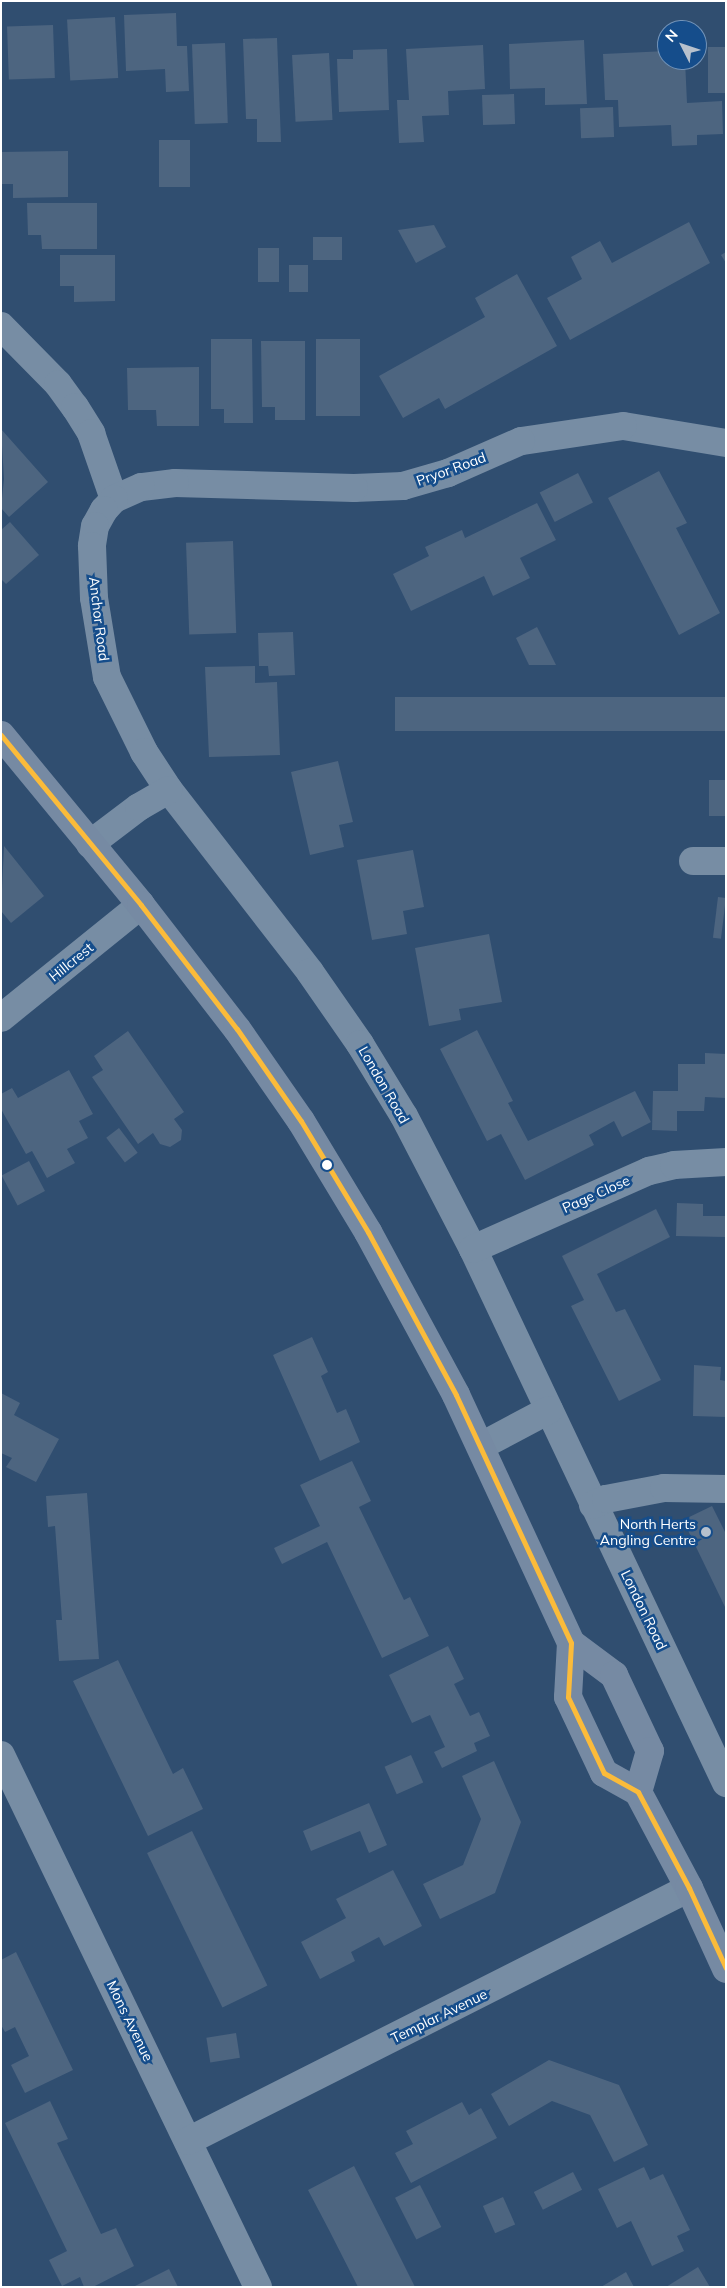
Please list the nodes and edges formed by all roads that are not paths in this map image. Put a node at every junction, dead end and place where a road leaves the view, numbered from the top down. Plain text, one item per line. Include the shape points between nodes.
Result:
1 (1, 326) edge
2 (726, 442) edge
3 (114, 499) junction
4 (1, 735) edge
5 (169, 790) junction
6 (90, 844) junction
7 (693, 861) dead end
8 (726, 861) edge
9 (141, 905) junction
10 (1, 1018) edge
11 (726, 1162) edge
12 (473, 1249) junction
13 (549, 1410) junction
14 (481, 1446) junction
15 (726, 1489) edge
16 (594, 1505) junction
17 (571, 1643) junction
18 (1, 1754) edge
19 (726, 1783) edge
20 (638, 1792) junction
21 (689, 1888) junction
22 (726, 1969) edge
23 (188, 2141) junction
24 (258, 2287) edge

1 - 3 street via 58,384 75,408 90,433
2 - 3 street, Pryor Road via 623,426 521,441 448,473 403,486 354,488 175,483 141,487
3 - 5 street, Anchor Road via 95,526 92,546 94,598 107,677 144,752
4 - 6 main road
5 - 6 street
5 - 12 street, London Road via 262,908 360,1044 404,1116
6 - 9 main road
7 - 8 street
9 - 10 street, Hillcrest
9 - 14 main road via 237,1029 302,1121 368,1232
11 - 12 street, Page Close via 674,1164 649,1171
12 - 13 street, London Road
13 - 14 street
13 - 16 street, London Road
14 - 17 main road
15 - 16 street via 664,1488 606,1499
16 - 19 street, London Road
17 - 20 main road via 568,1697 604,1773
17 - 20 main road via 614,1675 650,1752
18 - 23 street, Mons Avenue
20 - 21 main road
21 - 22 main road
21 - 23 street, Templar Avenue
23 - 24 street, Mons Avenue

